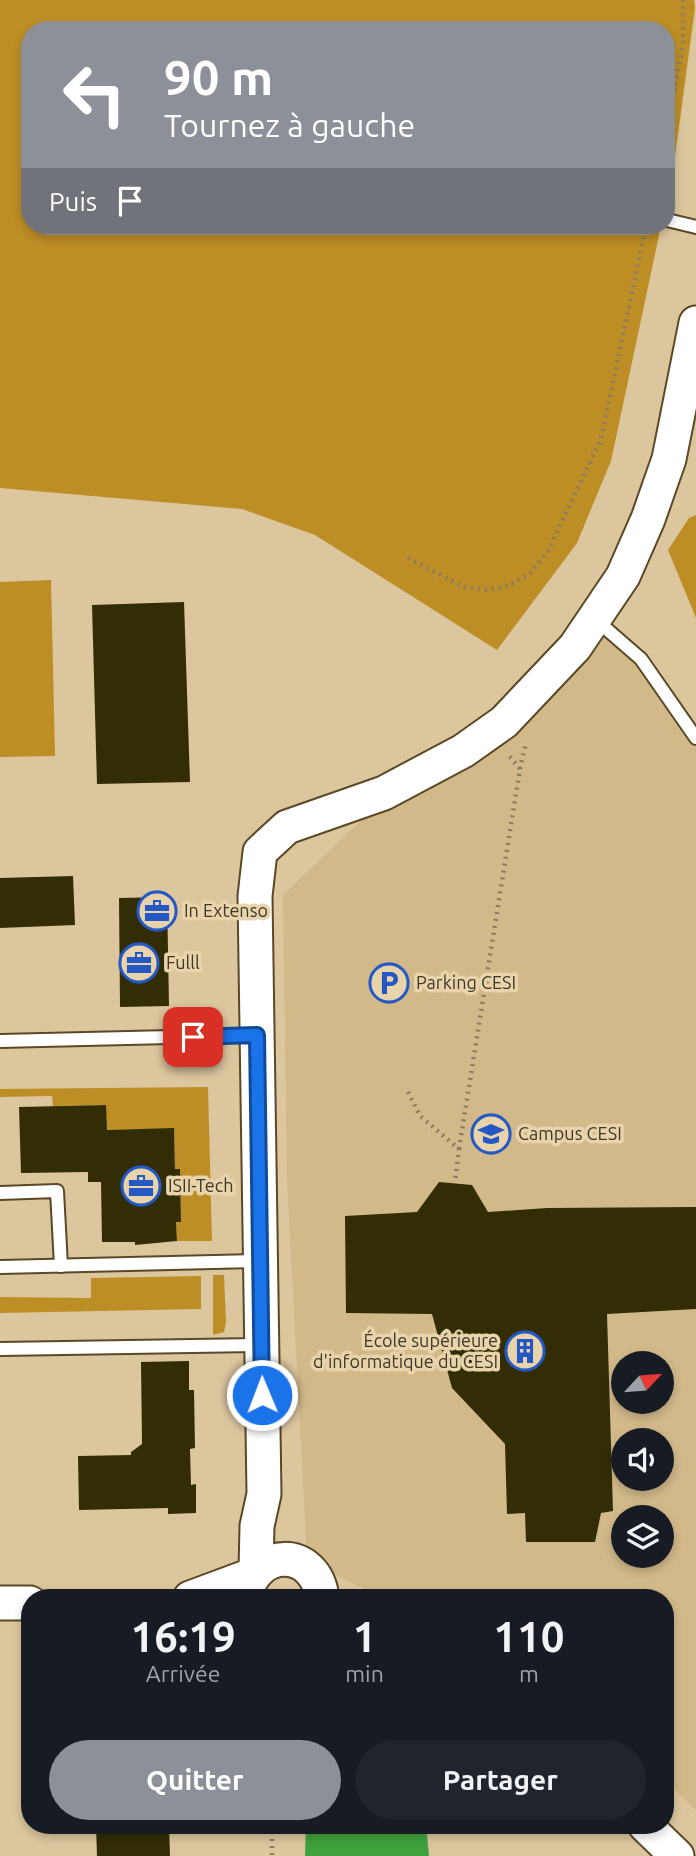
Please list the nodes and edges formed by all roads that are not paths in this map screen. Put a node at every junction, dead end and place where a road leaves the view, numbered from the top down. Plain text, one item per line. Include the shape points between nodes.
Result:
1 (675, 222) edge
2 (696, 227) edge
3 (696, 323) edge
4 (595, 619) junction
5 (696, 738) edge
6 (257, 1035) junction
7 (0, 1041) edge
8 (0, 1193) edge
9 (262, 1261) junction
10 (61, 1266) junction
11 (0, 1267) edge
12 (261, 1345) junction
13 (0, 1349) edge
14 (264, 1494) junction
15 (251, 1581) edge
16 (327, 1587) edge
17 (222, 1589) edge
18 (0, 1603) edge
19 (21, 1603) edge
20 (654, 1834) edge
21 (677, 1856) edge

1 - 2 lane
3 - 4 street via 669,459 623,576
4 - 5 lane via 641,659
4 - 6 street via 529,697 463,751 384,793 287,827 260,852 255,880
6 - 7 lane
6 - 9 street
8 - 10 lane via 57,1191
9 - 10 lane
9 - 12 street
10 - 11 lane
12 - 13 lane
12 - 14 street
14 - 15 street
14 - 16 street via 277,1525
15 - 16 street via 277,1559
15 - 17 street
18 - 19 street
20 - 21 street

